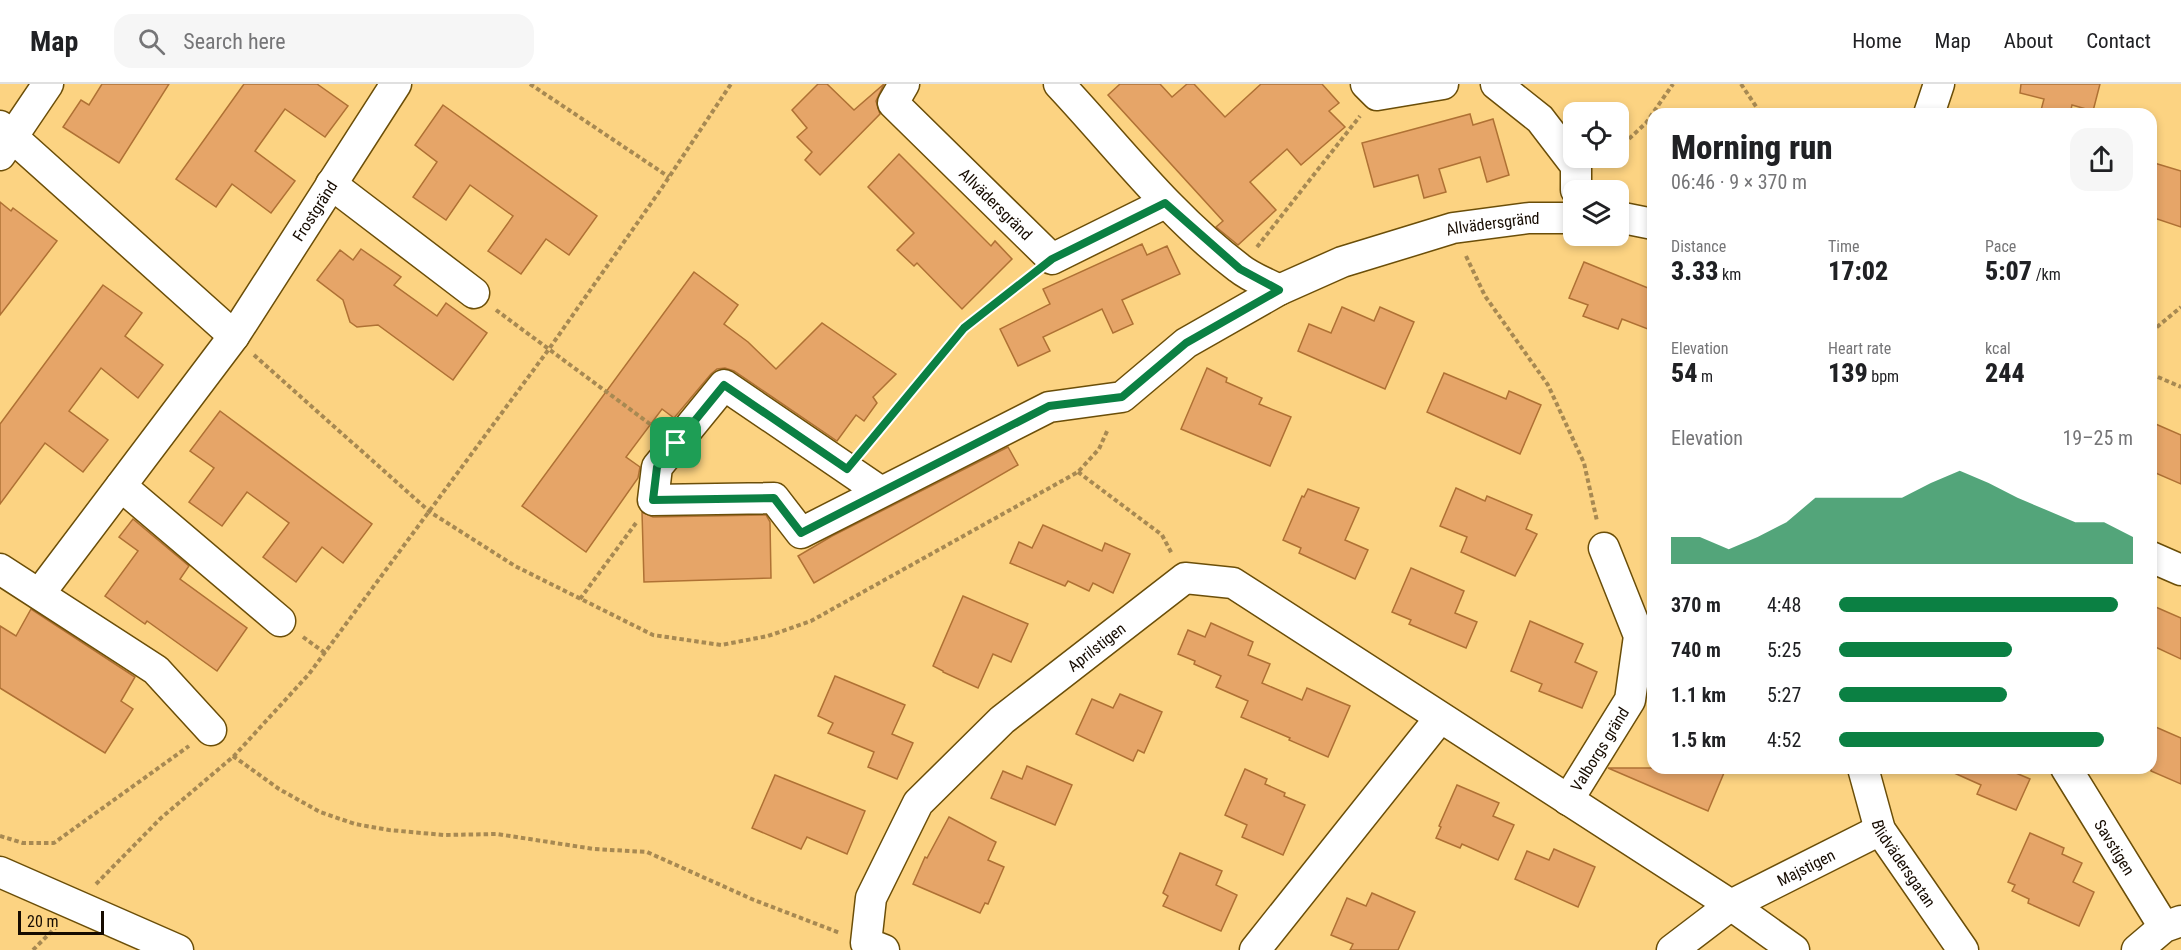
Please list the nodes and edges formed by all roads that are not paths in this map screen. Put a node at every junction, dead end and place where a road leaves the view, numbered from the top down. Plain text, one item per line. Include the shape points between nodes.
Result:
1 (48, 84) edge
2 (396, 84) edge
3 (904, 84) edge
4 (1059, 84) edge
5 (1443, 84) edge
6 (1496, 84) edge
7 (1939, 84) edge
8 (1371, 89) edge
9 (1931, 108) edge
10 (4, 139) edge
11 (1576, 180) edge
12 (331, 184) junction
13 (1165, 203) junction
14 (1563, 218) edge
15 (1629, 219) edge
16 (1647, 223) edge
17 (1279, 290) junction
18 (474, 293) road end
19 (234, 336) junction
20 (121, 486) junction
21 (881, 492) junction
22 (1604, 548) road end
23 (2157, 560) edge
24 (0, 569) edge
25 (2181, 570) edge
26 (40, 594) junction
27 (280, 621) dead end
28 (1440, 718) junction
29 (211, 730) road end
30 (1865, 774) edge
31 (2069, 774) edge
32 (1568, 800) junction
33 (1880, 830) junction
34 (0, 872) edge
35 (1731, 904) junction
36 (2172, 924) edge
37 (875, 946) edge
38 (178, 950) edge
39 (1254, 950) edge
40 (1672, 950) edge
41 (1794, 950) edge
42 (1963, 950) edge
43 (2137, 950) edge

1 - 10 street
2 - 12 street, Frostgränd
3 - 13 street, Allvädersgränd via 893,103 1052,259
4 - 13 street
5 - 8 street
6 - 11 street via 1540,119 1576,166
7 - 9 street
10 - 19 street
12 - 18 street
12 - 19 street, Frostgränd
13 - 17 street via 1240,269
14 - 17 street, Allvädersgränd via 1529,218 1454,228 1342,262
15 - 16 street
17 - 21 street, Allvädersgränd via 1186,343 1122,397 1049,406
19 - 20 street, Frostgränd
20 - 26 street, Frostgränd
20 - 27 street
21 - 21 street, Allvädersgränd via 724,385 657,467 653,500 774,498 801,533
22 - 32 street, Valborgs gränd via 1639,636 1630,700
23 - 25 street
24 - 26 street
26 - 29 street via 156,670
28 - 32 street
28 - 37 street, Aprilstigen via 1233,583 1185,578 1002,720 918,803 870,898
28 - 39 street
30 - 33 street, Blidvädersgatan
31 - 36 street, Savstigen
32 - 35 street, Valborgs gränd
33 - 35 street, Majstigen
33 - 42 street, Blidvädersgatan
34 - 38 street
35 - 40 street, Majstigen
35 - 41 street
36 - 43 street, Savstigen

